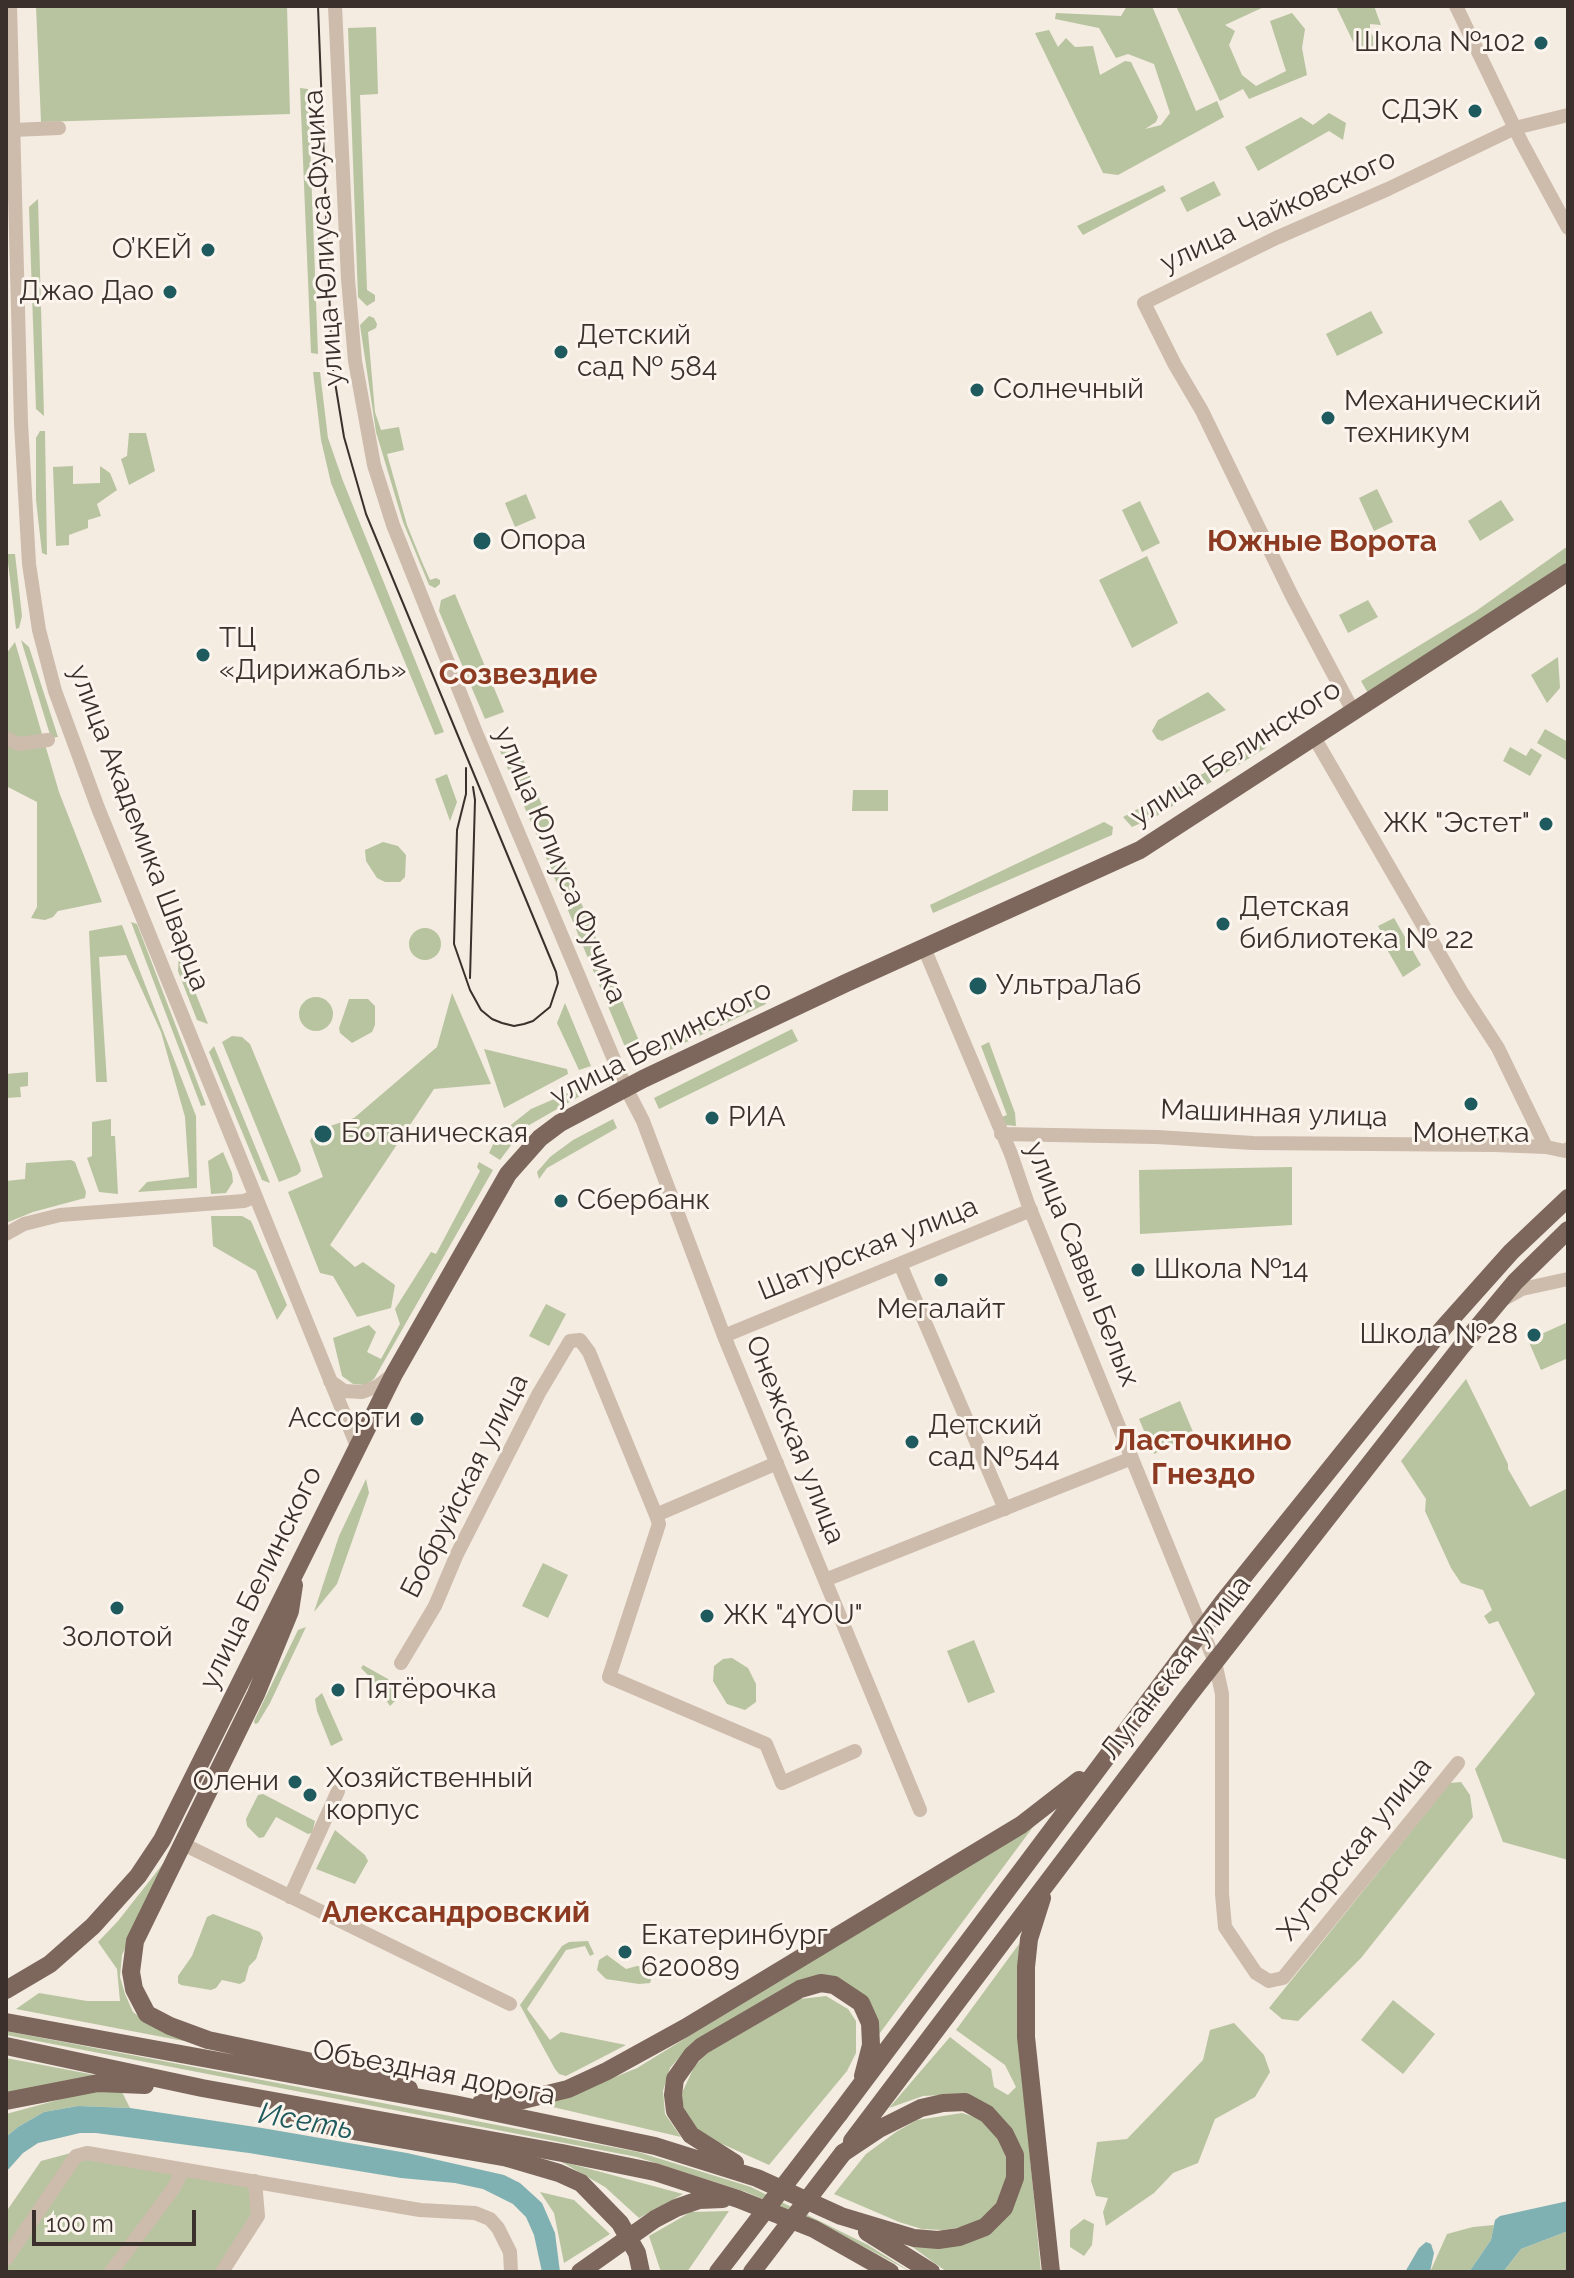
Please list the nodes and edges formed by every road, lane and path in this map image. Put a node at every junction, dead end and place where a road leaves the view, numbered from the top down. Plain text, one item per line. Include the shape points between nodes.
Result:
1 (10, 6) edge
2 (335, 6) edge
3 (1456, 6) edge
4 (1568, 115) edge
5 (59, 128) dead end
6 (1515, 128) junction
7 (13, 130) junction
8 (1568, 228) edge
9 (1568, 572) edge
10 (1353, 711) junction
11 (1314, 737) junction
12 (48, 740) dead end
13 (10, 744) edge
14 (924, 948) junction
15 (626, 1088) junction
16 (1001, 1134) junction
17 (1546, 1147) junction
18 (1566, 1150) edge
19 (254, 1197) junction
20 (1568, 1198) edge
21 (1031, 1210) junction
22 (1568, 1230) edge
23 (6, 1234) edge
24 (900, 1264) junction
25 (1568, 1279) edge
26 (1496, 1305) junction
27 (724, 1336) junction
28 (394, 1374) junction
29 (327, 1378) junction
30 (357, 1446) junction
31 (1132, 1458) junction
32 (777, 1463) junction
33 (1005, 1509) junction
34 (656, 1515) junction
35 (297, 1568) junction
36 (825, 1580) junction
37 (1200, 1632) junction
38 (1215, 1662) junction
39 (401, 1663) dead end
40 (855, 1751) dead end
41 (1458, 1763) dead end
42 (1097, 1767) junction
43 (338, 1791) dead end
44 (920, 1810) dead end
45 (183, 1844) junction
46 (1065, 1858) junction
47 (290, 1897) junction
48 (1293, 1968) joint
49 (6, 1990) edge
50 (510, 2004) dead end
51 (6, 2022) edge
52 (6, 2046) edge
53 (860, 2086) junction
54 (202, 2088) junction
55 (234, 2094) junction
56 (6, 2101) edge
57 (446, 2103) junction
58 (843, 2153) junction
59 (183, 2170) junction
60 (757, 2178) junction
61 (255, 2181) junction
62 (738, 2199) junction
63 (841, 2216) junction
64 (6, 2259) edge
65 (111, 2272) edge
66 (222, 2272) edge
67 (511, 2272) edge
68 (580, 2272) edge
69 (641, 2272) edge
70 (718, 2272) edge
71 (755, 2272) edge
72 (890, 2272) edge
73 (931, 2272) edge
74 (1051, 2272) edge

1 - 7 street, улица Академика Шварца
2 - 15 street, улица Юлиуса Фучика via 351,315 374,465 475,730
3 - 6 street
4 - 6 street, улица Чайковского
5 - 7 street
6 - 8 street
6 - 10 street, улица Чайковского via 1144,303
7 - 19 street, улица Академика Шварца via 22,439 29,564 39,630 78,756
9 - 10 main road, улица Белинского
10 - 11 main road, улица Белинского
11 - 14 main road, улица Белинского via 1140,850
11 - 17 street via 1498,1048
12 - 13 street
14 - 15 main road, улица Белинского
14 - 16 street, улица Саввы Белых
15 - 27 street, Онежская улица
15 - 28 main road, улица Белинского via 560,1123 524,1154
16 - 17 street, Машинная улица
16 - 21 street, улица Саввы Белых
17 - 18 street, Машинная улица
19 - 23 street via 60,1215
19 - 29 street, улица Академика Шварца
20 - 37 main road, Луганская улица via 1444,1327
21 - 24 street, Шатурская улица
21 - 31 street, улица Саввы Белых
22 - 26 main road, Луганская улица
24 - 27 street, Шатурская улица
24 - 33 street
25 - 26 street via 1522,1289
26 - 38 main road, Луганская улица
27 - 32 street, Онежская улица
28 - 29 street via 362,1392 344,1391
28 - 30 main road, улица Белинского
29 - 30 street, улица Академика Шварца
30 - 35 main road, улица Белинского
31 - 33 street
31 - 37 street, улица Саввы Белых via 1195,1607
32 - 34 street
32 - 36 street, Онежская улица
33 - 36 street
34 - 39 street, Бобруйская улица via 589,1352 580,1340 570,1341
34 - 40 street via 659,1524 609,1677 766,1744 782,1783
35 - 45 main road via 290,1611 256,1694
35 - 49 main road, улица Белинского via 162,1840 138,1876 70,1947
36 - 44 street, Онежская улица
37 - 38 street, улица Саввы Белых
37 - 42 main road, Луганская улица
38 - 46 main road, Луганская улица
38 - 48 street, улица Саввы Белых via 1222,1694 1225,1927 1256,1973 1269,1981 1283,1978
41 - 48 street, Хуторская улица
42 - 53 main road, Луганская улица
42 - 57 main road via 1021,1825 607,2071 568,2089 523,2100
43 - 47 street
45 - 47 street
45 - 57 main road via 132,1950 134,1989 147,2014 208,2040 383,2077
46 - 58 main road, Луганская улица
46 - 74 main road via 1035,1913 1026,1967 1026,2037
47 - 50 street
51 - 57 main road, Объездная дорога
52 - 54 main road
53 - 60 main road via 871,2045 870,2023 861,2003 834,1985 815,1984 786,1995 692,2055 675,2079 675,2111 691,2135
53 - 70 main road, Луганская улица, bridge
54 - 55 main road
54 - 56 main road via 98,2083
55 - 62 main road via 655,2172
55 - 69 main road, bridge via 281,2114 342,2129 508,2158 559,2173 589,2190 620,2223
57 - 60 main road, Объездная дорога via 655,2146
58 - 63 main road via 921,2108 958,2102 980,2108 998,2125 1012,2145 1016,2166 1004,2208 968,2235 914,2238
58 - 71 main road, Луганская улица, bridge
59 - 61 street
59 - 64 street via 87,2153 76,2156
59 - 65 street
60 - 63 main road, Объездная дорога
61 - 66 street via 258,2216
61 - 67 street via 420,2210 475,2213 498,2228 510,2252
62 - 68 main road via 699,2200 676,2208
62 - 72 main road via 814,2229
63 - 73 main road

